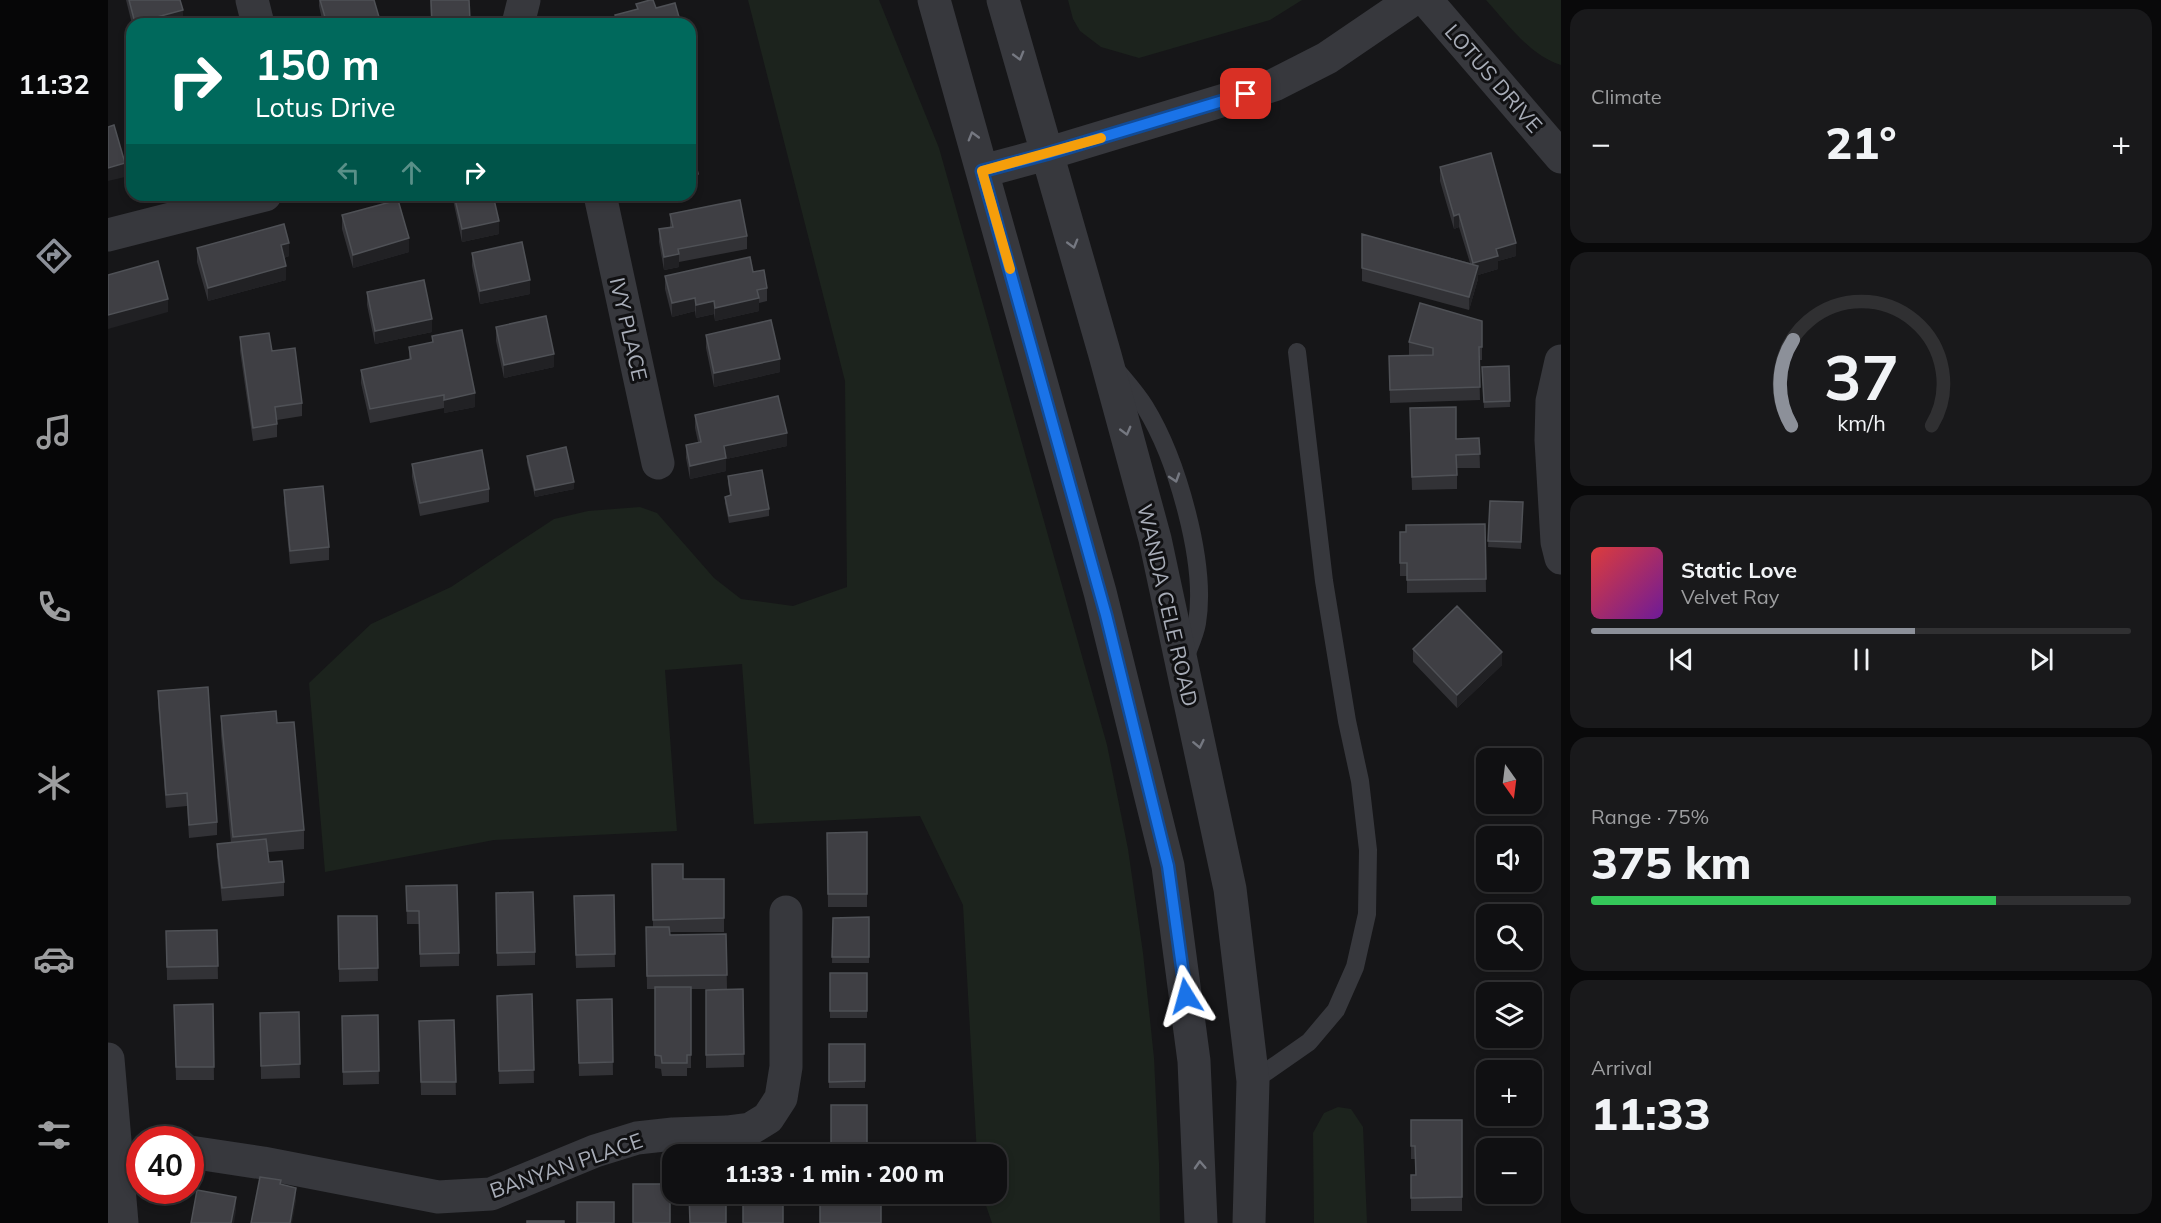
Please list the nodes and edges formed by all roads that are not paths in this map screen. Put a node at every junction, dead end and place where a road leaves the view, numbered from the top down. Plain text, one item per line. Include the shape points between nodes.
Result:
1 (252, 0) edge
2 (524, 0) edge
3 (934, 0) edge
4 (1003, 0) edge
5 (1412, 0) edge
6 (1426, 0) edge
7 (256, 18) edge
8 (520, 18) edge
9 (1046, 154) junction
10 (1561, 157) edge
11 (982, 171) junction
12 (241, 201) edge
13 (601, 201) edge
14 (108, 235) edge
15 (1297, 352) dead end
16 (1561, 361) edge
17 (658, 463) dead end
18 (1561, 558) edge
19 (786, 912) dead end
20 (108, 1059) edge
21 (1253, 1081) junction
22 (121, 1147) edge
23 (204, 1154) edge
24 (122, 1223) edge
25 (1201, 1223) edge
26 (1249, 1223) edge

1 - 7 street
2 - 8 street
11 -> 3 street
4 -> 9 street, WANDA CELE ROAD
5 - 9 street via 1327,58 1274,85
6 - 10 street, LOTUS DRIVE
9 - 11 street
9 -> 21 street, WANDA CELE ROAD via 1155,539 1230,889
25 -> 11 street via 1194,1061 1168,866 1100,592
12 - 14 street
13 - 17 street, IVY PLACE
15 - 21 lane via 1324,581 1360,781 1368,850 1367,914 1355,967 1336,1010 1309,1042
16 - 18 street via 1552,401 1551,440
19 - 23 street, BANYAN PLACE via 786,1066 781,1098 768,1118 750,1129 637,1138 595,1150 491,1194 438,1197
20 - 22 street
21 - 26 street, WANDA CELE ROAD
22 - 24 street

